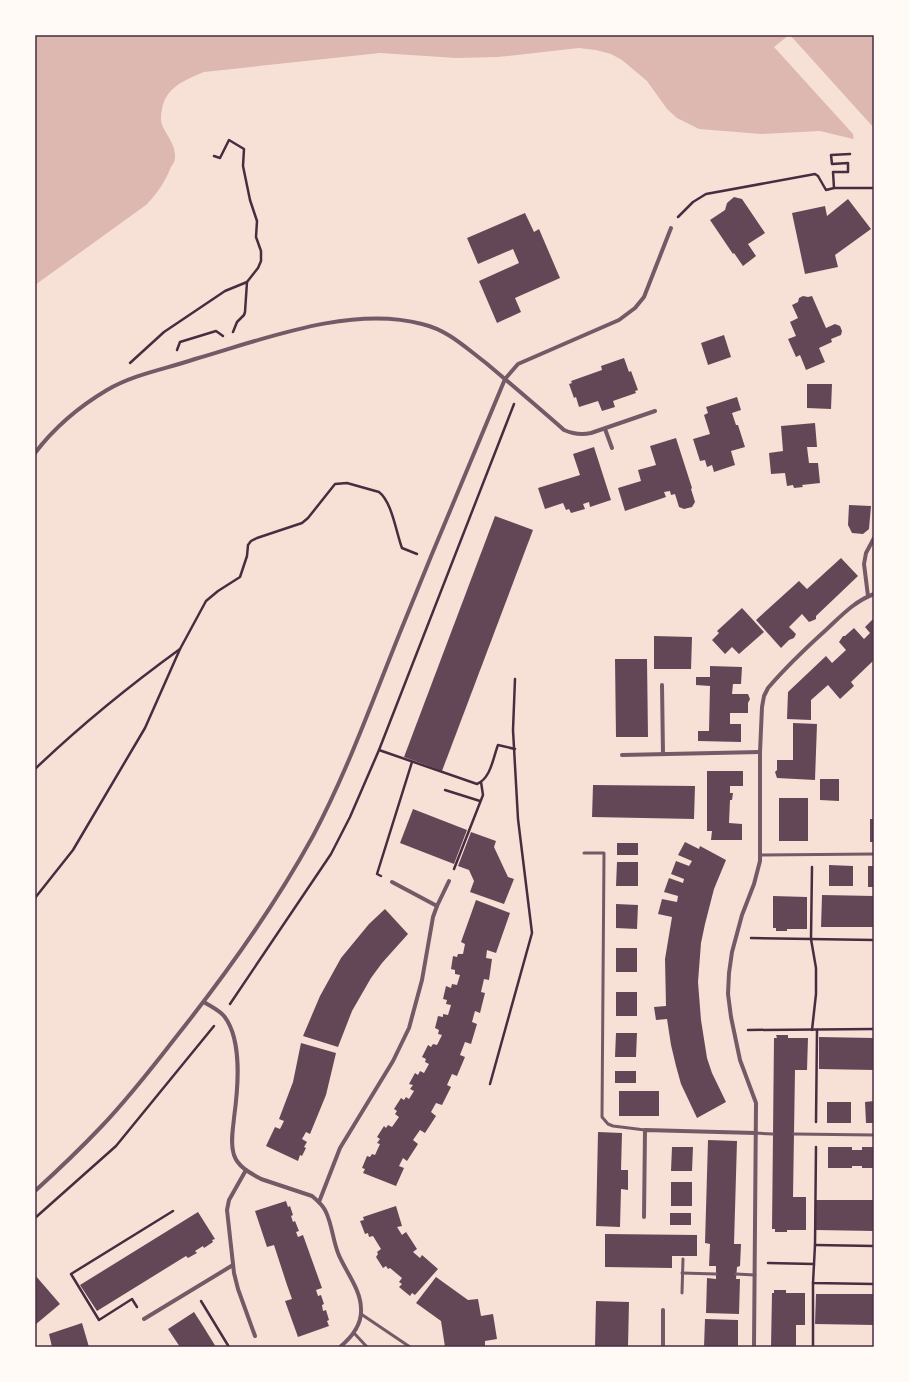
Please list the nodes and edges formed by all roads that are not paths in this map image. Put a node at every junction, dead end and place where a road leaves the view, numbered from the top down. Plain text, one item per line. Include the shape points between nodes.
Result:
1 (671, 228) dead end
2 (505, 379) junction
3 (655, 412) dead end
4 (606, 429) junction
5 (612, 448) dead end
6 (35, 453) edge
7 (874, 538) edge
8 (874, 594) edge
9 (868, 596) junction
10 (662, 685) dead end
11 (760, 752) junction
12 (663, 754) junction
13 (622, 755) dead end
14 (584, 853) dead end
15 (874, 854) edge
16 (760, 855) junction
17 (450, 881) road end
18 (392, 882) road end
19 (436, 906) junction
20 (204, 1002) junction
21 (645, 1130) junction
22 (755, 1133) junction
23 (773, 1134) dead end
24 (794, 1134) dead end
25 (874, 1135) edge
26 (246, 1170) junction
27 (35, 1191) edge
28 (319, 1202) junction
29 (644, 1217) dead end
30 (683, 1259) dead end
31 (232, 1265) junction
32 (682, 1273) junction
33 (716, 1274) dead end
34 (736, 1274) dead end
35 (755, 1275) junction
36 (682, 1293) dead end
37 (663, 1310) dead end
38 (361, 1314) junction
39 (144, 1319) road end
40 (354, 1333) junction
41 (255, 1336) dead end
42 (340, 1347) edge
43 (367, 1347) edge
44 (410, 1347) edge
45 (663, 1347) edge
46 (754, 1347) edge

1 - 2 street via 644,297 635,308 619,320 518,364
2 - 4 street via 564,430 583,435
2 - 6 street via 453,337 423,324 378,318 343,321 303,328 133,377 86,403
2 - 20 street via 352,752 313,835 242,950
3 - 4 street
4 - 5 street
7 - 9 street via 866,552 864,564
8 - 9 street
9 - 11 street via 851,607 806,648 768,688 762,707
10 - 12 street
11 - 12 street
11 - 16 street
12 - 13 street
14 - 21 lane via 604,853 602,1117 613,1126
15 - 16 lane
16 - 22 street via 754,884 732,952 728,994 740,1060 756,1103
17 - 19 street
18 - 19 street
19 - 28 street via 419,995 409,1028 393,1061 340,1148
20 - 26 street via 223,1015 232,1030 238,1064 232,1149 238,1162
20 - 27 street via 102,1126
21 - 22 street
21 - 29 street
22 - 23 lane
22 - 35 street
24 - 25 lane
26 - 28 street via 260,1179 312,1196
26 - 31 street via 227,1206
28 - 38 street via 329,1219 338,1253 358,1292
30 - 32 lane
31 - 39 street
31 - 41 street
32 - 33 lane
32 - 36 lane
34 - 35 lane
35 - 46 street
37 - 45 street
38 - 40 street
38 - 44 lane
40 - 42 street
40 - 43 lane

